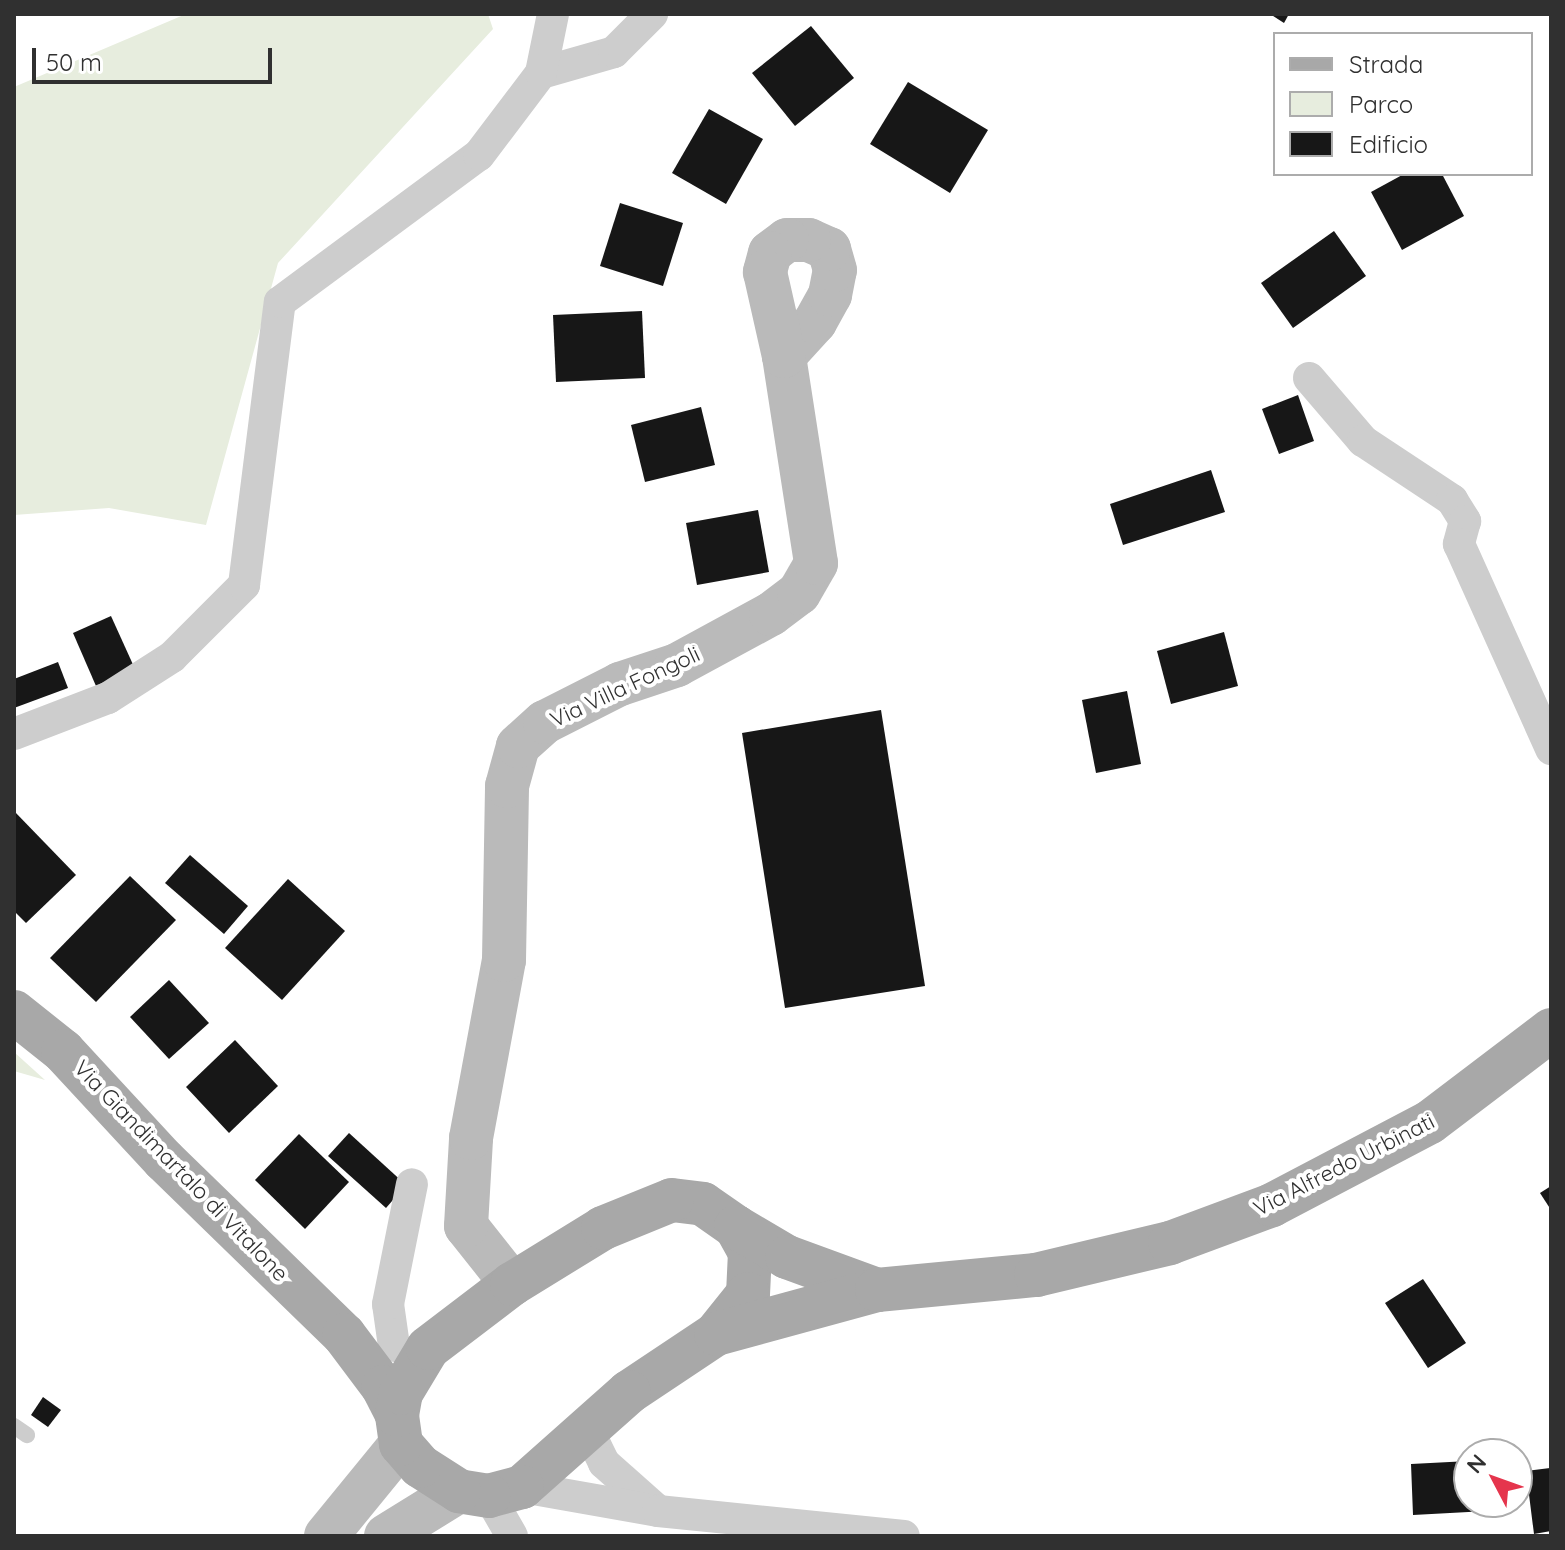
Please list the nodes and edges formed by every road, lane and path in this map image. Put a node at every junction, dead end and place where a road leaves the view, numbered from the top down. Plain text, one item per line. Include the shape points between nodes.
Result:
1 (553, 14) edge
2 (652, 14) edge
3 (541, 73) junction
4 (784, 356) dead end
5 (1309, 378) dead end
6 (14, 734) edge
7 (1551, 749) edge
8 (14, 1012) edge
9 (1551, 1030) edge
10 (412, 1184) dead end
11 (736, 1227) junction
12 (512, 1284) junction
13 (877, 1290) junction
14 (716, 1334) junction
15 (344, 1335) junction
16 (411, 1347) junction
17 (587, 1428) junction
18 (399, 1430) junction
19 (490, 1491) junction
20 (658, 1511) junction
21 (326, 1536) edge
22 (386, 1536) edge
23 (512, 1536) edge
24 (904, 1536) edge

1 - 3 street
2 - 3 street via 614,52
3 - 6 street via 479,155 280,302 244,585 172,657 108,698
4 - 12 main road, Via Villa Fongoli via 816,563 799,593 677,665 620,684 545,722 518,746 507,786 504,960 471,1138 466,1226
5 - 7 street via 1363,441 1452,500 1465,521 1459,544
8 - 15 main road, Via Giandimartalo di Vitalone via 63,1051 164,1160
9 - 13 main road, Via Alfredo Urbinati via 1430,1122 1272,1205 1170,1243 1036,1275
10 - 16 street via 388,1304
11 - 12 main road, Via Alfredo Urbinati via 703,1204 672,1200 603,1228
11 - 13 main road, Via Alfredo Urbinati via 787,1257
11 - 14 main road via 750,1252 748,1294
12 - 16 main road, Via Alfredo Urbinati
13 - 14 main road, Via Alfredo Urbinati
14 - 17 main road via 629,1392
15 - 16 main road
15 - 18 main road, Via Giandimartalo di Vitalone via 383,1387
16 - 18 main road
17 - 19 main road
17 - 20 street via 604,1463
18 - 19 main road, Via Giandimartalo di Vitalone via 420,1466
18 - 21 main road
19 - 20 street
19 - 22 main road
19 - 23 street
20 - 24 street

